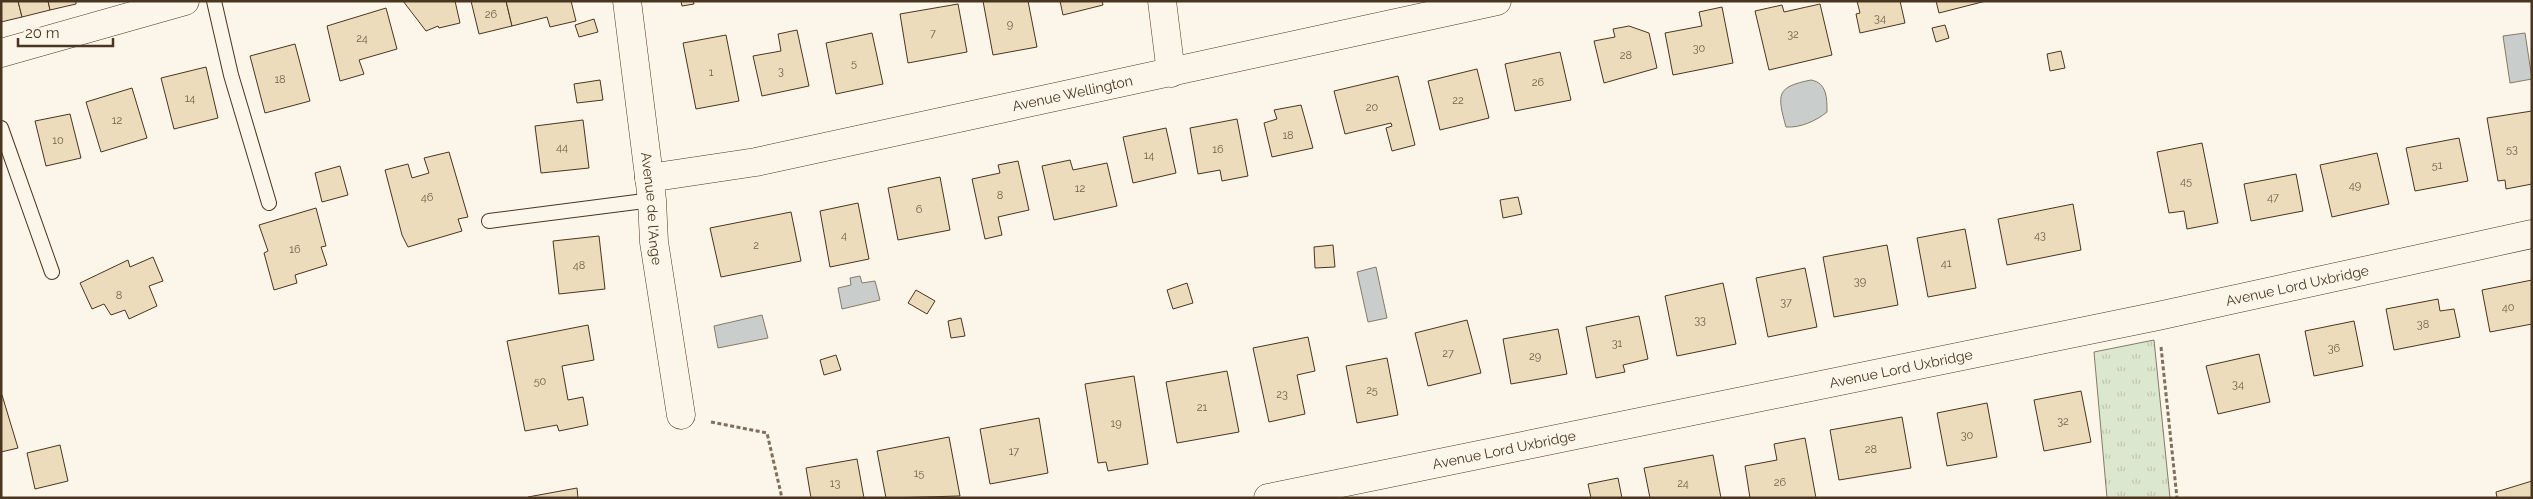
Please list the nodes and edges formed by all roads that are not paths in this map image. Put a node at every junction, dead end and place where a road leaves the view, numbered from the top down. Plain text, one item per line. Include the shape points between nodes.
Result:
1 (185, 1) edge
2 (214, 1) edge
3 (626, 1) edge
4 (1162, 1) edge
5 (1497, 1) edge
6 (1, 53) edge
7 (1170, 73) junction
8 (1, 128) edge
9 (650, 189) junction
10 (268, 203) dead end
11 (489, 221) dead end
12 (2532, 234) edge
13 (52, 272) dead end
14 (681, 415) road end
15 (1268, 498) edge

1 - 6 street
2 - 10 lane via 231,76
3 - 9 street, Avenue de l'Ange
4 - 7 street
5 - 7 street, Avenue Wellington
7 - 9 street, Avenue Wellington via 756,162
8 - 13 lane
9 - 11 lane
9 - 14 street, Avenue de l'Ange via 654,242
12 - 15 street, Avenue Lord Uxbridge via 2158,316

